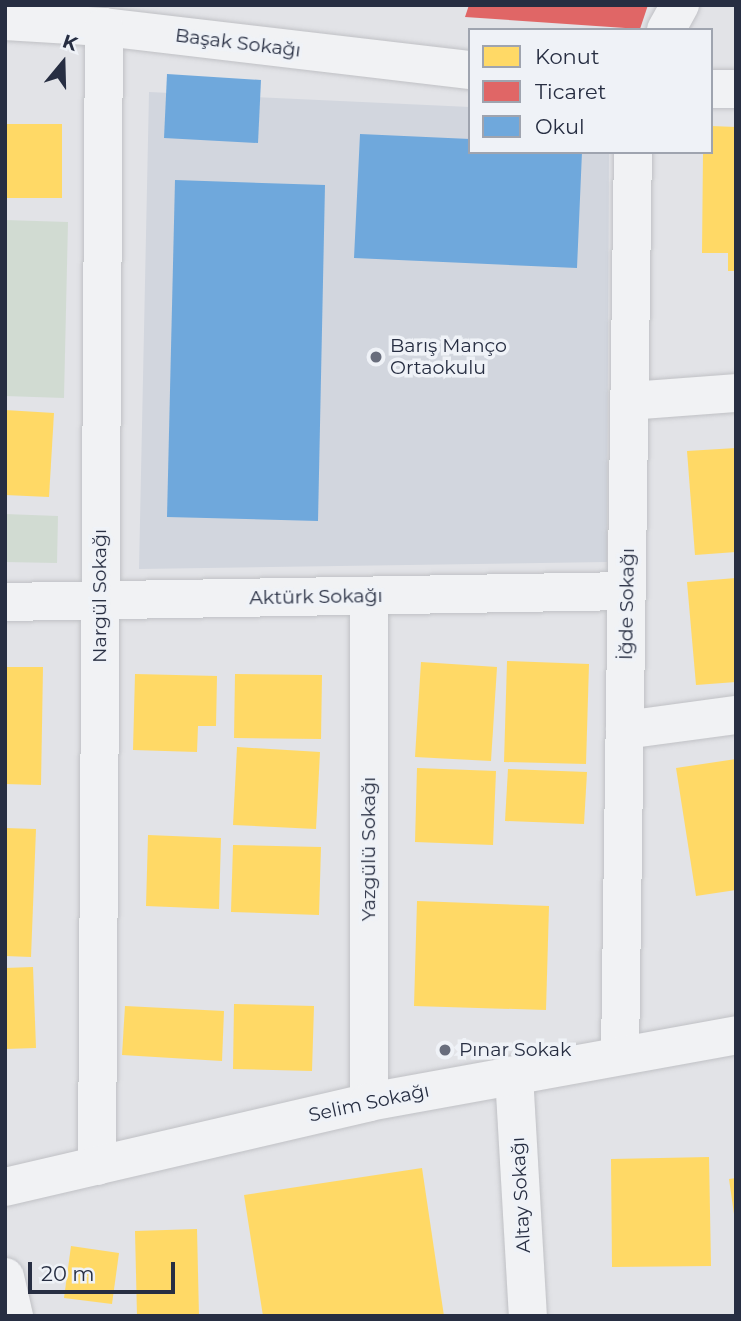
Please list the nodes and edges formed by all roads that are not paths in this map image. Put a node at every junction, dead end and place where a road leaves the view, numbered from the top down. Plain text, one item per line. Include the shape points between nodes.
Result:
1 (680, 5) edge
2 (5, 21) edge
3 (104, 27) junction
4 (667, 28) edge
5 (468, 69) edge
6 (713, 89) edge
7 (736, 89) edge
8 (633, 154) edge
9 (736, 393) edge
10 (630, 401) junction
11 (627, 591) junction
12 (369, 596) junction
13 (100, 601) junction
14 (5, 602) edge
15 (736, 715) edge
16 (625, 730) junction
17 (736, 1035) edge
18 (620, 1055) junction
19 (514, 1075) junction
20 (369, 1102) junction
21 (97, 1166) junction
22 (5, 1187) edge
23 (5, 1277) edge
24 (14, 1316) edge
25 (528, 1316) edge

1 - 4 street
2 - 3 street, Başak Sokağı
3 - 5 street, Başak Sokağı
3 - 13 street, Nargül Sokağı
6 - 7 street
8 - 10 street, İğde Sokağı
9 - 10 street
10 - 11 street, İğde Sokağı
11 - 12 street, Aktürk Sokağı
11 - 16 street, İğde Sokağı
12 - 13 street, Aktürk Sokağı
12 - 20 street, Yazgülü Sokağı
13 - 14 street, Aktürk Sokağı
13 - 21 street, Nargül Sokağı
15 - 16 street
16 - 18 street, İğde Sokağı
17 - 18 street, Selim Sokağı
18 - 19 street, Selim Sokağı
19 - 20 street, Selim Sokağı
19 - 25 street, Altay Sokağı
20 - 21 street, Selim Sokağı
21 - 22 street, Selim Sokağı
23 - 24 street

